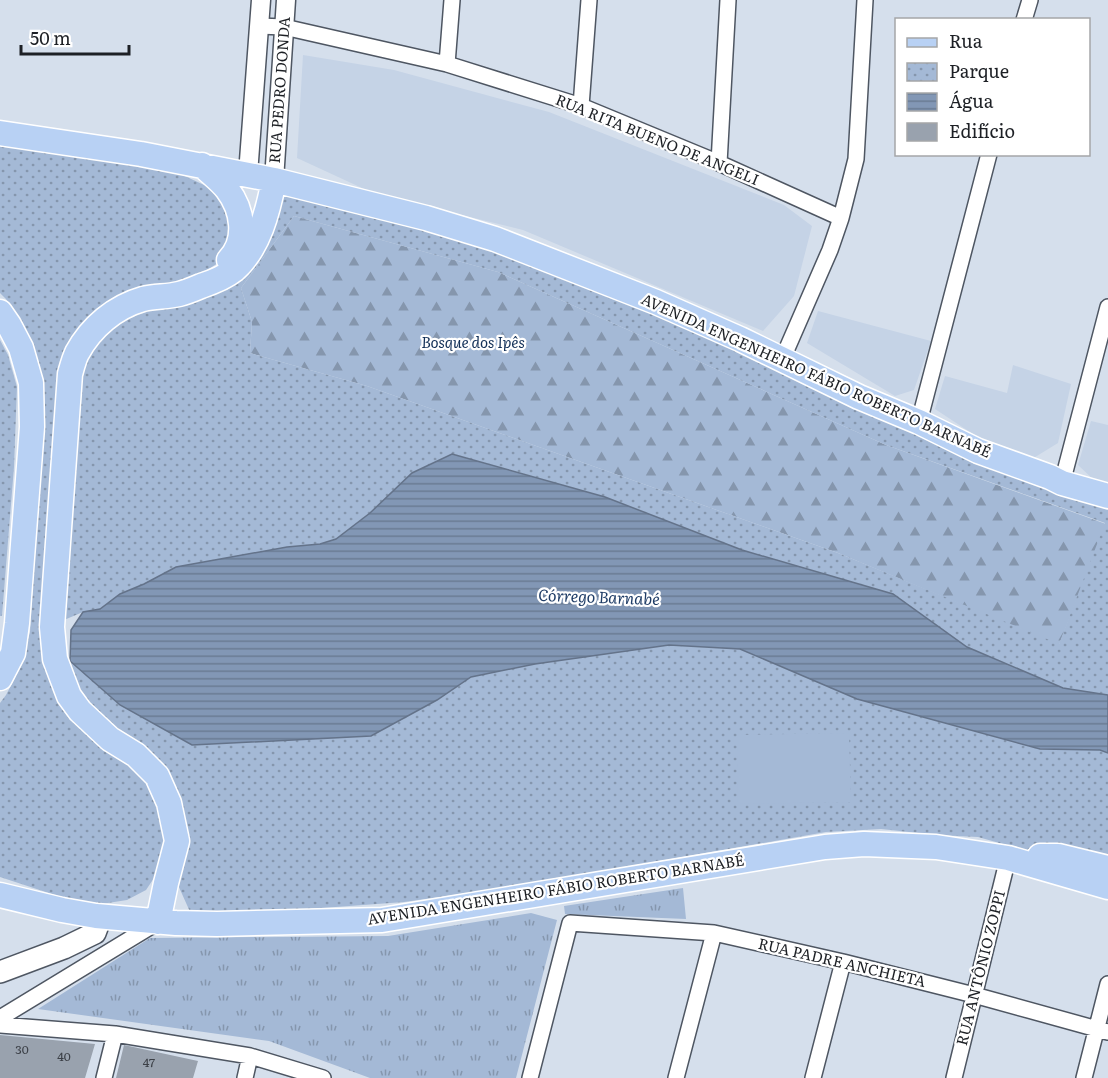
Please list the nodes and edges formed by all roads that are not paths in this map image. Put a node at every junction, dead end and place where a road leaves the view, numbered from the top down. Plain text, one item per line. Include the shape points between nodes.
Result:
1 (261, 0) edge
2 (286, 0) edge
3 (452, 0) edge
4 (588, 0) edge
5 (728, 0) edge
6 (865, 0) edge
7 (1030, 0) edge
8 (1025, 18) edge
9 (259, 26) junction
10 (284, 27) junction
11 (447, 64) junction
12 (581, 106) junction
13 (0, 133) edge
14 (988, 156) edge
15 (718, 164) junction
16 (202, 165) junction
17 (248, 174) junction
18 (274, 180) junction
19 (841, 218) junction
20 (201, 286) junction
21 (1108, 307) edge
22 (0, 312) edge
23 (783, 360) junction
24 (919, 422) junction
25 (1062, 483) junction
26 (1108, 496) edge
27 (0, 678) edge
28 (1008, 858) junction
29 (1108, 868) edge
30 (166, 883) junction
31 (1108, 887) edge
32 (0, 895) edge
33 (104, 916) junction
34 (158, 922) junction
35 (714, 933) junction
36 (64, 948) junction
37 (843, 962) junction
38 (81, 969) junction
39 (0, 972) edge
40 (1108, 984) edge
41 (974, 995) junction
42 (0, 1018) edge
43 (0, 1025) edge
44 (1102, 1030) edge
45 (115, 1034) junction
46 (250, 1056) junction
47 (104, 1078) edge
48 (244, 1078) edge
49 (323, 1078) edge
50 (530, 1078) edge
51 (676, 1078) edge
52 (813, 1078) edge
53 (954, 1078) edge
54 (1084, 1078) edge

1 - 9 street, RUA PEDRO DONDA
2 - 10 street, RUA PEDRO DONDA
3 - 11 street
4 - 12 street
5 - 15 street
6 - 19 street via 856,159
7 - 8 street
9 - 10 street, RUA RITA BUENO DE ANGELI
9 - 17 street, RUA PEDRO DONDA
10 - 11 street, RUA RITA BUENO DE ANGELI
10 - 18 street, RUA PEDRO DONDA
11 - 12 street, RUA RITA BUENO DE ANGELI
12 - 15 street, RUA RITA BUENO DE ANGELI
13 - 16 main road, AVENIDA ENGENHEIRO FÁBIO ROBERTO BARNABÉ
14 - 24 street
15 - 19 street, RUA RITA BUENO DE ANGELI
16 - 17 main road, AVENIDA ENGENHEIRO FÁBIO ROBERTO BARNABÉ
16 - 20 main road via 227,189 239,212 242,234 235,254
17 - 18 main road, AVENIDA ENGENHEIRO FÁBIO ROBERTO BARNABÉ
18 - 20 main road via 257,239 248,254 220,280
18 - 23 main road, AVENIDA ENGENHEIRO FÁBIO ROBERTO BARNABÉ via 495,239 656,302
19 - 23 street
20 - 30 main road via 126,305 94,328 76,354 70,374 52,627 55,659 69,696 110,739 136,755 157,776 169,804 177,841
21 - 25 street
22 - 27 main road via 21,348 31,383 32,427 17,623 13,653
23 - 24 main road, AVENIDA ENGENHEIRO FÁBIO ROBERTO BARNABÉ via 859,398
24 - 25 main road, AVENIDA ENGENHEIRO FÁBIO ROBERTO BARNABÉ via 978,451
25 - 26 main road, AVENIDA ENGENHEIRO FÁBIO ROBERTO BARNABÉ
28 - 29 main road via 1058,856
28 - 31 main road, AVENIDA ENGENHEIRO FÁBIO ROBERTO BARNABÉ
28 - 34 main road, AVENIDA ENGENHEIRO FÁBIO ROBERTO BARNABÉ via 936,847 864,844 825,847 382,921
28 - 41 street, RUA ANTÔNIO ZOPPI
30 - 33 main road via 140,902
30 - 34 main road
32 - 33 main road, AVENIDA ENGENHEIRO FÁBIO ROBERTO BARNABÉ
33 - 34 main road, AVENIDA ENGENHEIRO FÁBIO ROBERTO BARNABÉ
33 - 36 main road via 95,933
34 - 38 street
35 - 37 street, RUA PADRE ANCHIETA
35 - 50 street, RUA PADRE ANCHIETA via 570,923
35 - 51 street
36 - 38 street
36 - 39 main road
37 - 41 street, RUA PADRE ANCHIETA
37 - 52 street
38 - 42 street
40 - 44 street
41 - 44 street, RUA PADRE ANCHIETA
41 - 53 street, RUA ANTÔNIO ZOPPI
43 - 45 street
44 - 54 street
45 - 46 street
45 - 47 street
46 - 48 street
46 - 49 street

